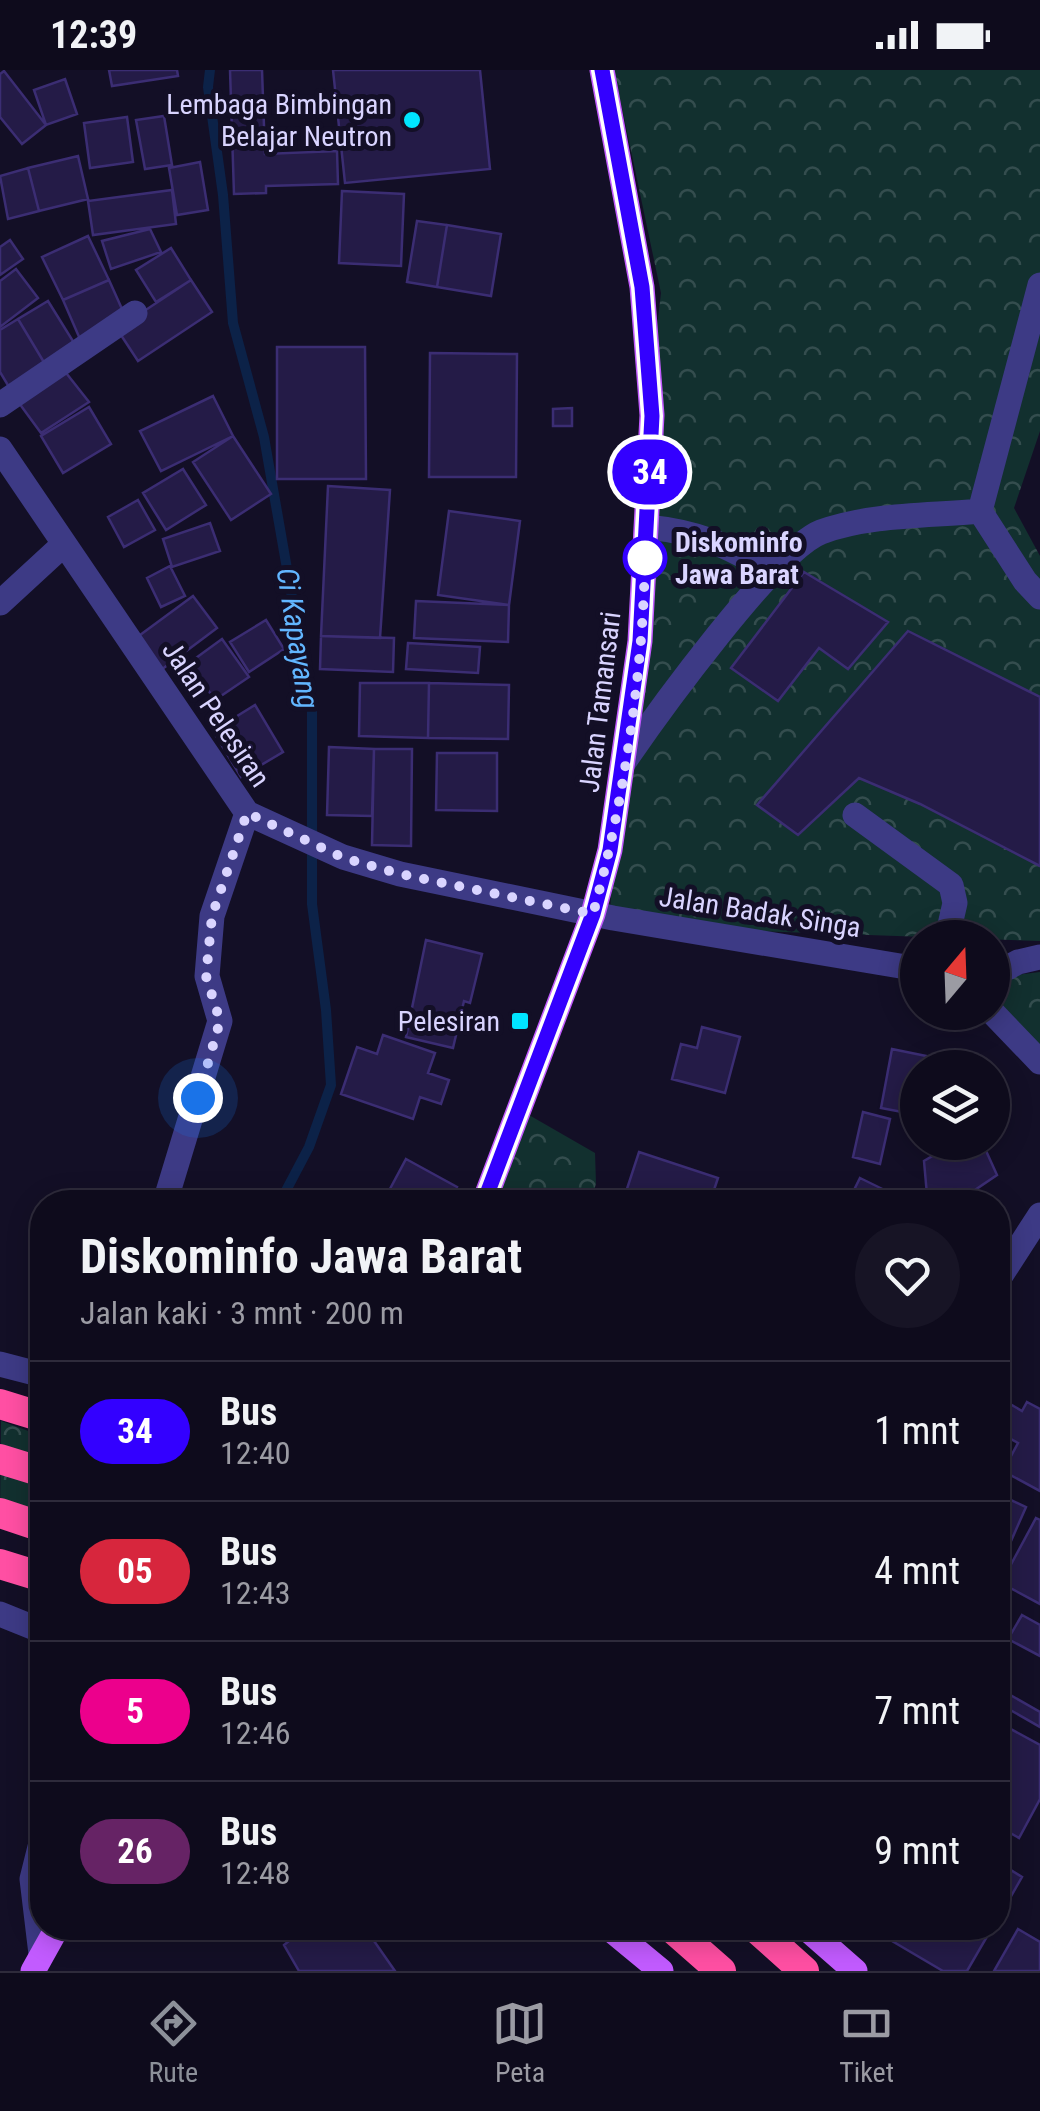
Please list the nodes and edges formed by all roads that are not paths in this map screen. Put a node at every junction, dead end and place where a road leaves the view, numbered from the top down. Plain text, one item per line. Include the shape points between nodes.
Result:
1 (602, 70) edge
2 (1040, 285) edge
3 (135, 313) dead end
4 (0, 405) edge
5 (0, 449) edge
6 (980, 511) junction
7 (647, 527) junction
8 (63, 545) junction
9 (771, 572) junction
10 (1040, 598) edge
11 (0, 604) edge
12 (624, 762) junction
13 (247, 813) junction
14 (855, 815) dead end
15 (593, 914) junction
16 (951, 920) edge
17 (1040, 957) edge
18 (900, 966) edge
19 (1010, 966) edge
20 (1009, 1030) edge
21 (1040, 1062) edge
22 (169, 1190) edge
23 (489, 1190) edge
24 (1040, 1215) edge
25 (1010, 1261) edge
26 (0, 1364) edge
27 (30, 1372) edge
28 (0, 1404) edge
29 (30, 1414) edge
30 (0, 1460) edge
31 (30, 1469) edge
32 (0, 1514) edge
33 (30, 1523) edge
34 (0, 1564) edge
35 (30, 1573) edge
36 (0, 1614) edge
37 (30, 1627) edge
38 (50, 1940) edge
39 (624, 1940) edge
40 (686, 1940) edge
41 (769, 1940) edge
42 (819, 1940) edge
43 (37, 1962) edge
44 (661, 1971) edge
45 (722, 1971) edge
46 (804, 1971) edge
47 (854, 1971) edge

1 - 7 main road, Jalan Tamansari via 642,287 652,416
2 - 6 street
3 - 4 street
5 - 8 street, Jalan Pelesiran
6 - 9 street via 848,524 817,534
6 - 10 street
7 - 9 street via 730,546
7 - 12 main road, Jalan Tamansari
8 - 11 street
8 - 13 street, Jalan Pelesiran
9 - 12 street
12 - 15 main road, Jalan Tamansari
13 - 15 street, Jalan Pelesiran via 334,854 400,874
13 - 22 street via 212,916 206,976 220,1021
14 - 16 street via 951,885
15 - 18 street, Jalan Badak Singa
15 - 23 main road, Jalan Tamansari
17 - 19 street
20 - 21 street
24 - 25 street
26 - 27 street
28 - 29 highway
30 - 31 highway
32 - 33 highway
34 - 35 highway
36 - 37 street
38 - 43 main road
39 - 44 main road
40 - 45 highway
41 - 46 highway
42 - 47 main road

